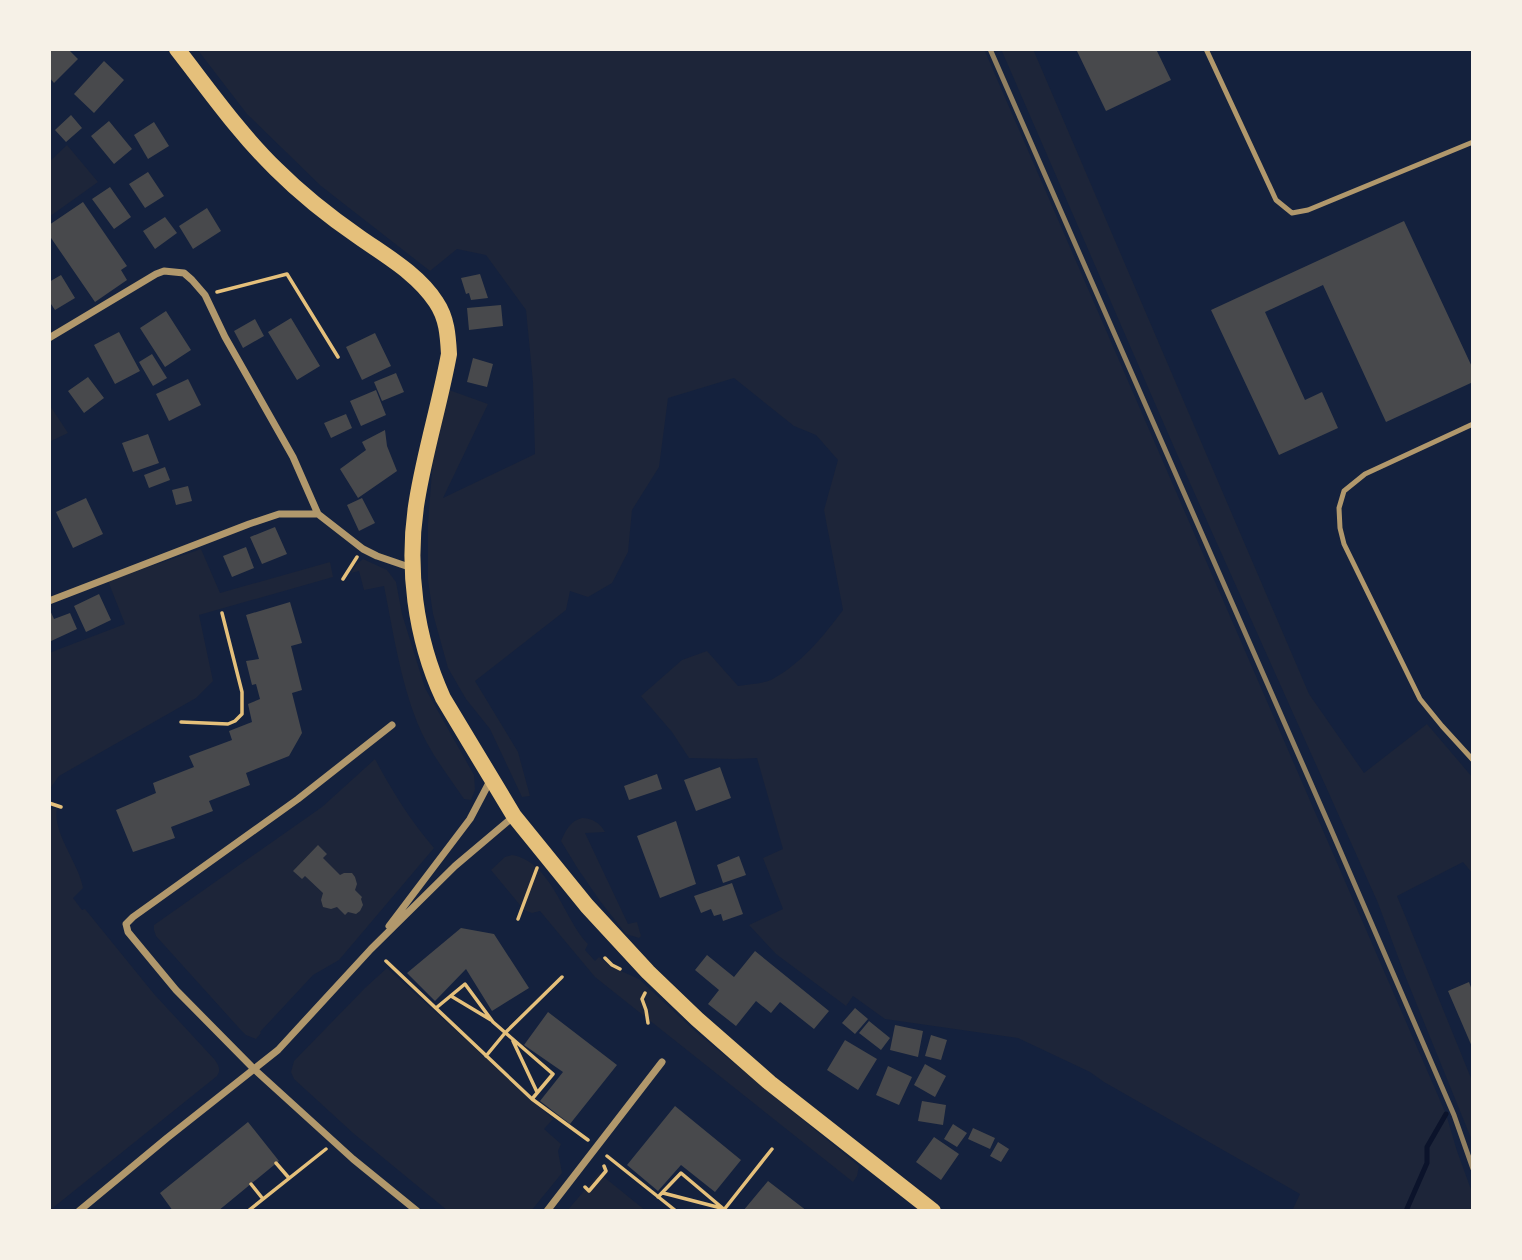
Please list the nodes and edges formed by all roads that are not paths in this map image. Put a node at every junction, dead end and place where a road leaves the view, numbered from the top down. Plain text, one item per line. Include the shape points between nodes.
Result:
1 (177, 49) edge
2 (1206, 49) edge
3 (1473, 142) edge
4 (49, 338) edge
5 (1473, 424) edge
6 (318, 514) junction
7 (413, 568) junction
8 (49, 601) edge
9 (392, 725) dead end
10 (1473, 760) edge
11 (491, 780) junction
12 (514, 816) junction
13 (371, 949) junction
14 (662, 1062) dead end
15 (254, 1069) junction
16 (79, 1211) edge
17 (416, 1211) edge
18 (547, 1211) edge
19 (933, 1211) edge

1 - 7 main road via 273,166 409,274 443,316 449,354 417,502
2 - 3 lane via 1276,200 1292,213
4 - 6 street via 164,271 184,273 205,295 293,457
5 - 10 lane via 1365,474 1344,491 1339,508 1344,544 1420,699
6 - 7 street via 362,549
6 - 8 street via 269,517
7 - 11 main road via 418,621 434,679
9 - 15 street via 126,924 176,990
11 - 12 main road
11 - 13 street via 470,819
12 - 13 street via 455,866
12 - 19 main road via 587,906 697,1019 793,1102
13 - 15 street via 278,1050
14 - 18 street
15 - 16 street
15 - 17 street

